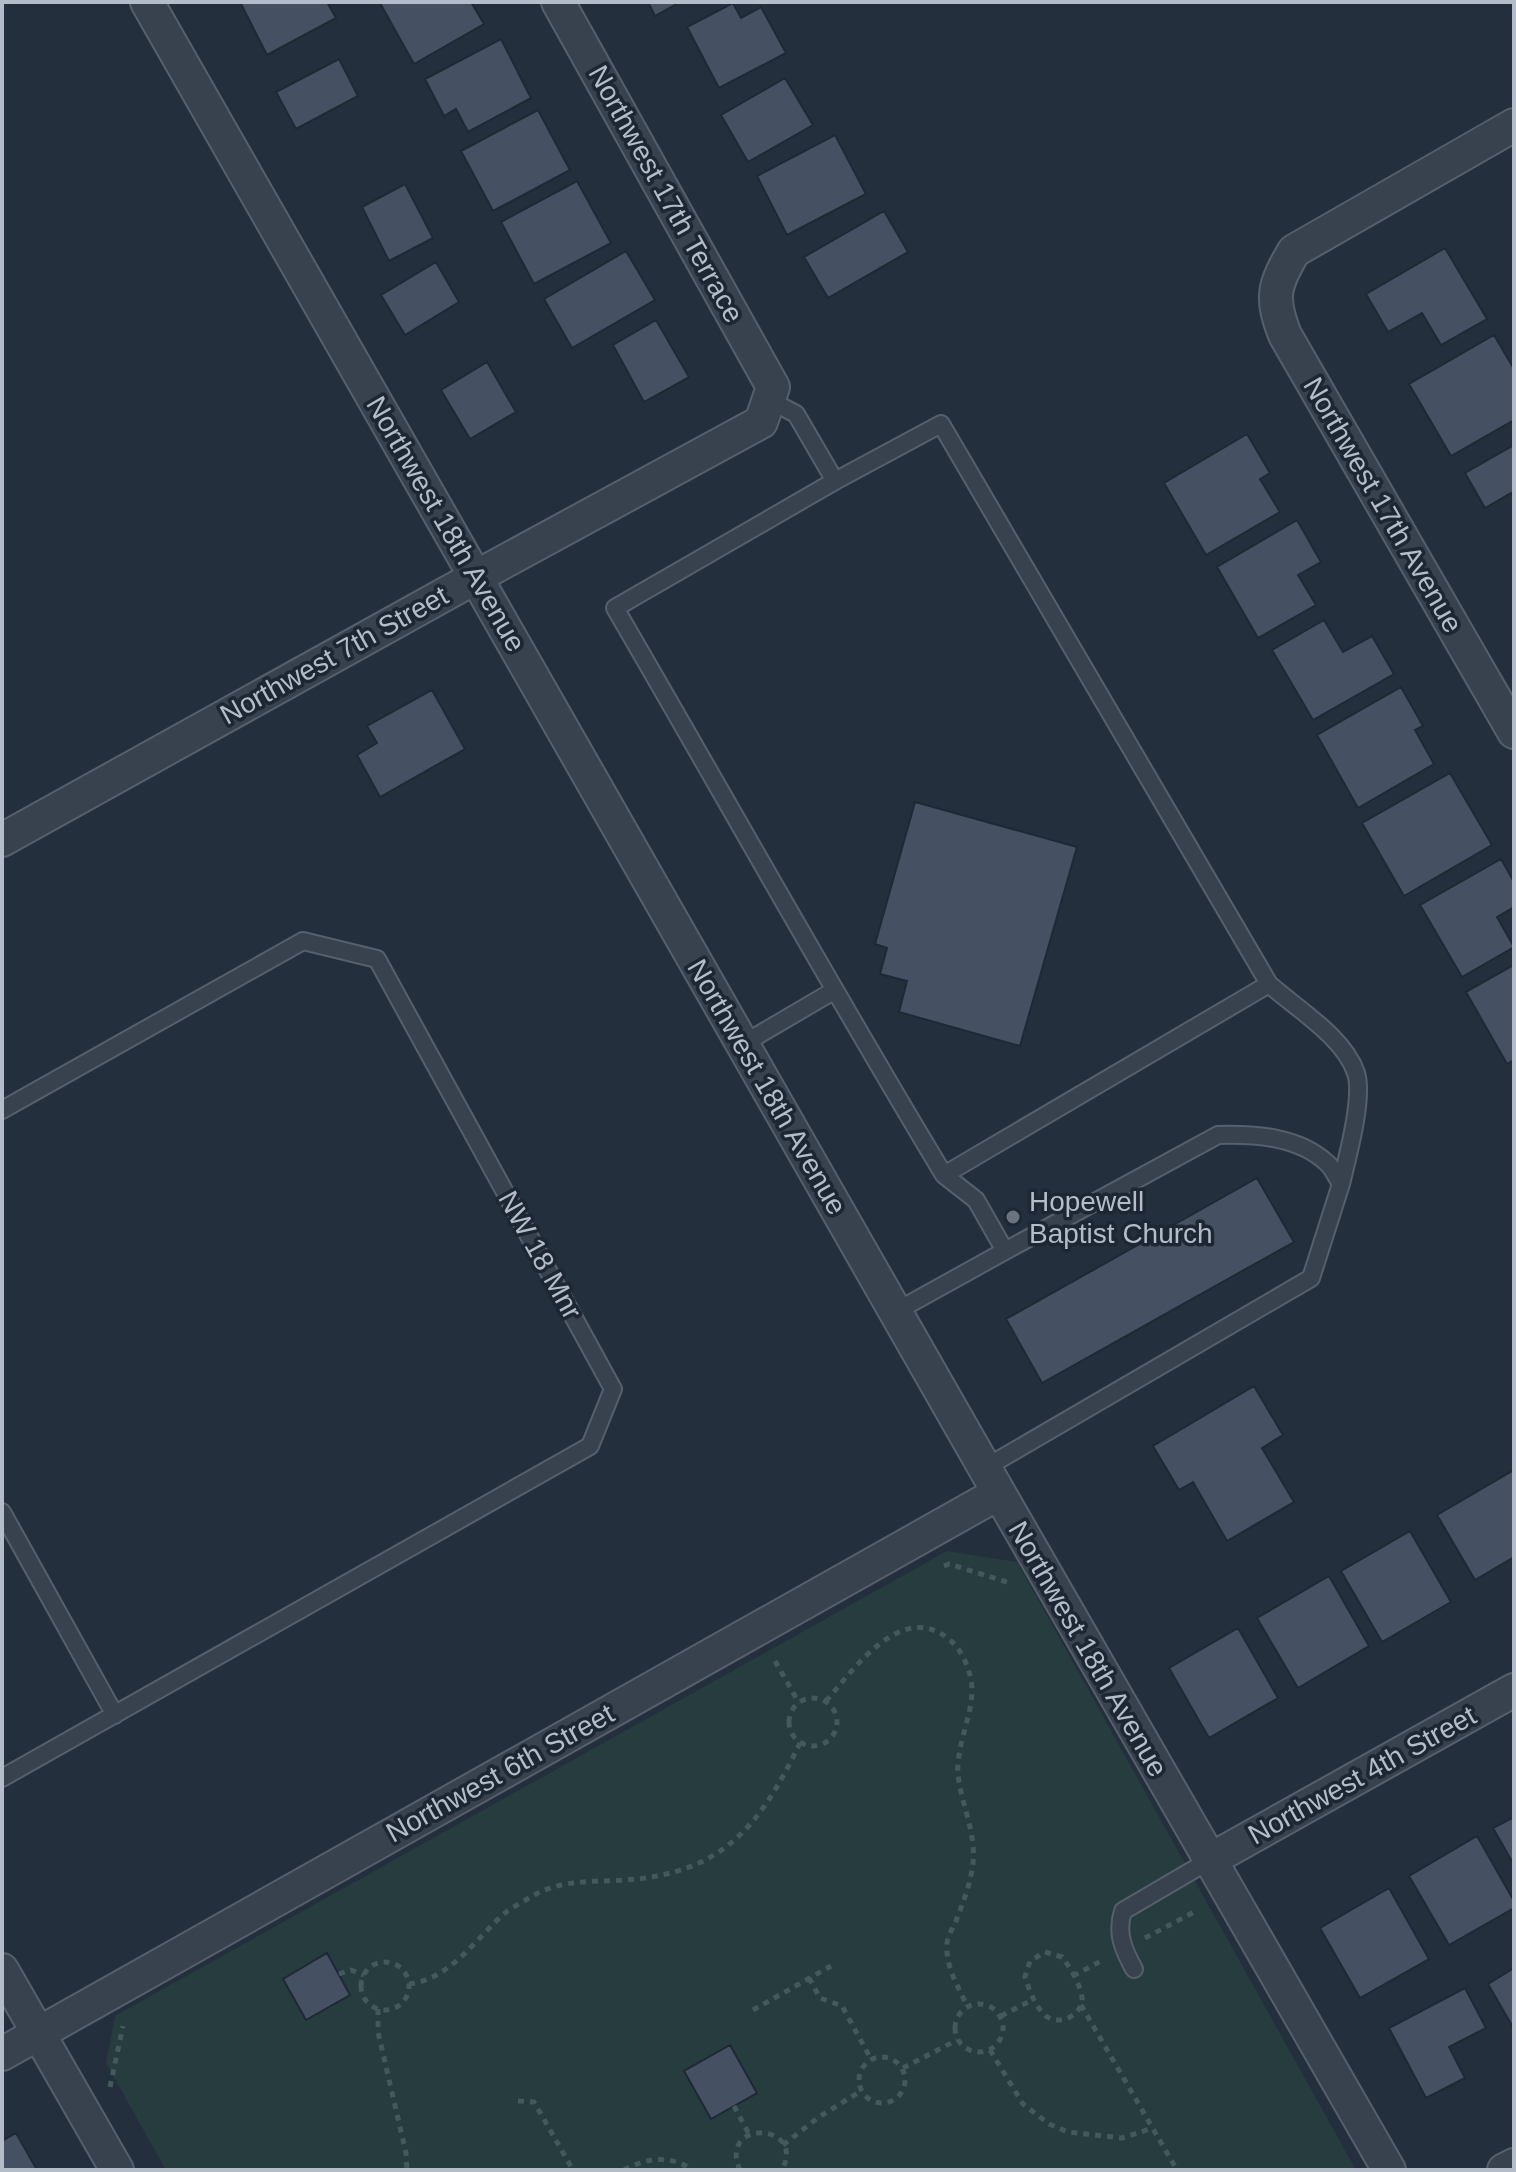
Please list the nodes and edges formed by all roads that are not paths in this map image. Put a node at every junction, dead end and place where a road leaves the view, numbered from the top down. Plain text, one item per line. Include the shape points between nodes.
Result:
1 (147, 2) edge
2 (558, 2) edge
3 (1514, 125) edge
4 (771, 393) junction
5 (835, 481) junction
6 (476, 577) junction
7 (1514, 732) edge
8 (2, 840) edge
9 (1269, 984) junction
10 (835, 990) junction
11 (743, 1044) junction
12 (2, 1110) edge
13 (944, 1175) junction
14 (1341, 1184) junction
15 (1005, 1251) junction
16 (895, 1312) junction
17 (992, 1481) junction
18 (2, 1512) edge
19 (1514, 1690) edge
20 (115, 1715) junction
21 (2, 1778) edge
22 (1210, 1860) junction
23 (1134, 1969) dead end
24 (2, 1970) edge
25 (39, 2033) junction
26 (2, 2054) edge
27 (1514, 2165) edge
28 (117, 2170) edge
29 (1389, 2170) edge
30 (1504, 2170) edge

1 - 6 street, Northwest 18th Avenue
2 - 4 street, Northwest 17th Terrace
3 - 7 street, Northwest 17th Avenue via 1294,251 1281,273 1274,307 1285,335
4 - 5 lane via 796,414
4 - 6 street, Northwest 7th Street via 761,422
5 - 9 lane via 941,424
5 - 10 lane via 615,608
6 - 8 street, Northwest 7th Street
6 - 11 street, Northwest 18th Avenue
9 - 13 lane
9 - 14 lane via 1324,1029 1357,1074 1357,1106
10 - 11 lane
10 - 13 lane
11 - 16 street, Northwest 18th Avenue
12 - 20 lane, NW 18 Mnr via 303,941 377,959 613,1389 590,1446
13 - 15 lane via 976,1200
14 - 15 lane via 1328,1163 1278,1138 1218,1135
14 - 17 lane via 1311,1278
15 - 16 lane
16 - 17 street, Northwest 18th Avenue
17 - 22 street, Northwest 18th Avenue
17 - 25 street, Northwest 6th Street
18 - 20 lane
19 - 22 street, Northwest 4th Street
20 - 21 lane, NW 18 Mnr
22 - 23 lane via 1123,1911 1118,1927
22 - 29 street, Northwest 18th Avenue
24 - 25 street
25 - 26 street, Northwest 6th Street
25 - 28 street
27 - 30 street

